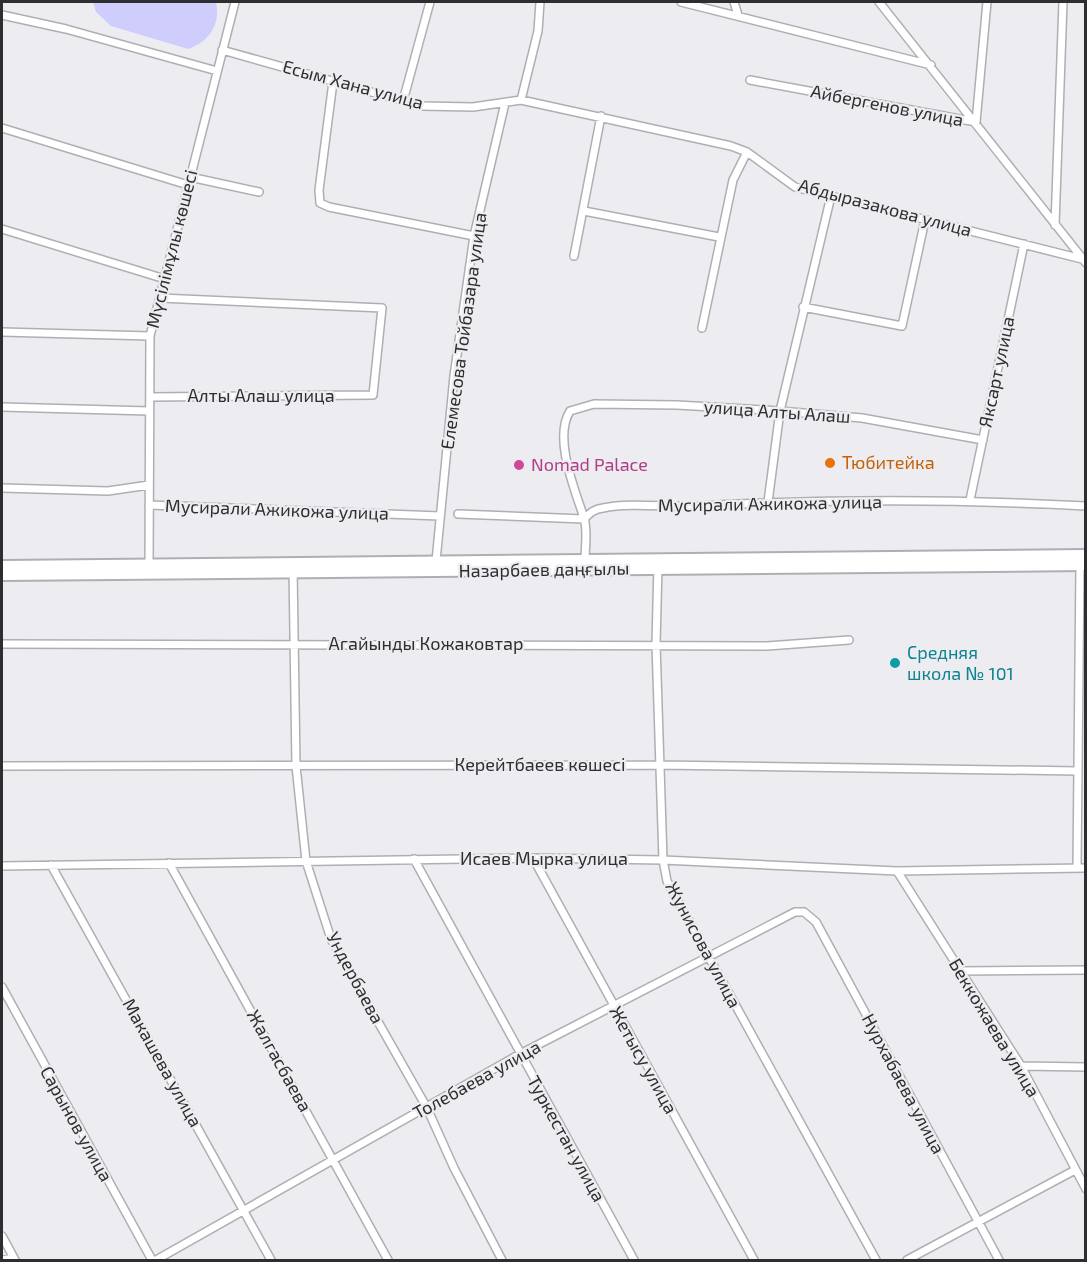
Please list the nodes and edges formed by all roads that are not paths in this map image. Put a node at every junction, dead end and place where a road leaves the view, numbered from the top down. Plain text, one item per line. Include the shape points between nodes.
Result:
1 (235, 2) edge
2 (430, 2) edge
3 (540, 2) edge
4 (681, 2) edge
5 (734, 2) edge
6 (879, 2) edge
7 (987, 2) edge
8 (1062, 2) edge
9 (2, 15) edge
10 (738, 15) junction
11 (222, 50) junction
12 (931, 65) junction
13 (217, 71) junction
14 (750, 80) dead end
15 (333, 82) junction
16 (521, 100) junction
17 (403, 101) junction
18 (505, 103) junction
19 (601, 116) junction
20 (976, 122) junction
21 (2, 128) edge
22 (747, 152) junction
23 (190, 177) junction
24 (188, 186) junction
25 (259, 192) dead end
26 (831, 196) junction
27 (584, 211) junction
28 (925, 220) junction
29 (1055, 225) junction
30 (2, 229) edge
31 (474, 236) junction
32 (719, 237) junction
33 (1024, 244) junction
34 (574, 256) dead end
35 (1084, 261) edge
36 (165, 279) junction
37 (160, 298) junction
38 (804, 307) junction
39 (702, 328) dead end
40 (2, 332) edge
41 (150, 336) junction
42 (150, 397) junction
43 (2, 407) edge
44 (149, 411) junction
45 (780, 411) junction
46 (983, 440) junction
47 (149, 485) junction
48 (2, 489) edge
49 (970, 500) junction
50 (768, 502) junction
51 (149, 505) junction
52 (1086, 507) edge
53 (458, 514) dead end
54 (440, 516) junction
55 (584, 519) junction
56 (585, 560) junction
57 (436, 561) junction
58 (1084, 562) edge
59 (658, 564) junction
60 (2, 566) edge
61 (293, 567) junction
62 (148, 569) junction
63 (2, 575) edge
64 (849, 640) dead end
65 (2, 644) edge
66 (295, 644) junction
67 (656, 644) junction
68 (660, 765) junction
69 (2, 766) edge
70 (296, 766) junction
71 (1078, 771) junction
72 (533, 858) junction
73 (414, 859) junction
74 (663, 860) junction
75 (306, 861) junction
76 (169, 863) junction
77 (51, 865) junction
78 (2, 866) edge
79 (1077, 868) junction
80 (1086, 868) edge
81 (897, 871) junction
82 (804, 912) joint
83 (708, 955) junction
84 (1086, 970) edge
85 (960, 971) junction
86 (2, 987) edge
87 (614, 1008) junction
88 (520, 1054) junction
89 (1021, 1066) junction
90 (1086, 1067) edge
91 (427, 1108) junction
92 (333, 1158) junction
93 (1075, 1170) junction
94 (1085, 1188) edge
95 (244, 1209) junction
96 (978, 1222) junction
97 (2, 1236) edge
98 (15, 1259) edge
99 (2, 1260) edge
100 (154, 1260) edge
101 (271, 1260) edge
102 (388, 1260) edge
103 (502, 1260) edge
104 (634, 1260) edge
105 (754, 1260) edge
106 (876, 1260) edge
107 (907, 1260) edge
108 (999, 1260) edge

1 - 11 street, Мүсілімұлы көшесі
2 - 17 street
3 - 16 street via 538,31
4 - 10 street
5 - 10 street
6 - 12 street
7 - 20 street, Айбергенов улица
8 - 29 street
9 - 13 street
10 - 12 street
11 - 13 street, Мүсілімұлы көшесі
11 - 15 street, Есым Хана улица
12 - 20 street
13 - 23 street, Мүсілімұлы көшесі
14 - 20 street, Айбергенов улица
15 - 17 street, Есым Хана улица
15 - 31 street via 320,203
16 - 18 street, Есым Хана улица
16 - 19 street, Абдыразакова улица
17 - 18 street, Есым Хана улица via 421,106
18 - 31 street, Елемесова Тойбазара улица
19 - 22 street, Абдыразакова улица
19 - 27 street
20 - 29 street
21 - 24 street
22 - 26 street, Абдыразакова улица via 795,187
22 - 32 street via 732,180
23 - 24 street, Мүсілімұлы көшесі
23 - 25 street
24 - 36 street, Мүсілімұлы көшесі
26 - 28 street, Абдыразакова улица
26 - 38 street
27 - 32 street
27 - 34 street
28 - 33 street, Абдыразакова улица
28 - 38 street via 902,326
29 - 35 street
30 - 36 street
31 - 54 street, Елемесова Тойбазара улица
32 - 39 street
33 - 35 street, Абдыразакова улица
33 - 46 street, Яксарт улица
36 - 37 street, Мүсілімұлы көшесі
37 - 41 street, Мүсілімұлы көшесі
37 - 42 street, Алты Алаш улица via 382,308 373,395
38 - 45 street
40 - 41 street
41 - 42 street, Мүсілімұлы көшесі
42 - 44 street, Мүсілімұлы көшесі
43 - 44 street
44 - 47 street, Мүсілімұлы көшесі
45 - 46 street, улица Алты Алаш via 862,418
45 - 50 street
45 - 55 street, улица Алты Алаш via 594,404 570,411 563,440
46 - 49 street, Яксарт улица
47 - 48 street, Мусирали Ажикожа улица via 108,491
47 - 51 street, Мүсілімұлы көшесі
49 - 50 street, Мусирали Ажикожа улица
49 - 52 street, Мусирали Ажикожа улица
50 - 55 street, Мусирали Ажикожа улица via 604,507
51 - 54 street, Мусирали Ажикожа улица
51 - 62 street, Мүсілімұлы көшесі
53 - 55 street, Мусирали Ажикожа улица
54 - 57 street, Елемесова Тойбазара улица
55 - 56 street
56 - 57 main road, Назарбаев даңғылы
56 - 59 main road, Назарбаев даңғылы
57 - 61 main road, Назарбаев даңғылы
58 - 59 main road, Назарбаев даңғылы
58 - 71 street
59 - 61 main road, Назарбаев даңғылы
59 - 67 street, Жунисова улица
60 - 62 main road, Назарбаев даңғылы
61 - 62 main road, Назарбаев даңғылы
61 - 66 street, Ундербаева
62 - 63 main road, Назарбаев даңғылы
64 - 67 street, Агайынды Кожаковтар via 767,646
65 - 66 street, Агайынды Кожаковтар
66 - 67 street, Агайынды Кожаковтар
66 - 70 street, Ундербаева
67 - 68 street, Жунисова улица
68 - 70 street, Керейтбаеев көшесі
68 - 71 street, Керейтбаеев көшесі
68 - 74 street, Жунисова улица
69 - 70 street, Керейтбаеев көшесі
70 - 75 street, Ундербаева
71 - 79 street
72 - 73 street, Исаев Мырка улица
72 - 74 street, Исаев Мырка улица
72 - 87 street, Жетысу улица
73 - 75 street, Исаев Мырка улица
73 - 88 street, Туркестан улица
74 - 81 street, Исаев Мырка улица
74 - 83 street, Жунисова улица via 667,881
75 - 76 street, Исаев Мырка улица
75 - 91 street, Ундербаева via 331,939
76 - 77 street, Исаев Мырка улица
76 - 92 street, Жалгасбаева
77 - 78 street, Исаев Мырка улица
77 - 95 street, Макашева улица
79 - 80 street, Исаев Мырка улица
79 - 81 street, Исаев Мырка улица
81 - 85 street, Беккожаева улица
82 - 83 street, Толебаева улица via 795,912
82 - 96 street, Нурхабаева улица via 816,922
83 - 87 street, Толебаева улица
83 - 106 street, Жунисова улица
84 - 85 street
85 - 89 street, Беккожаева улица
86 - 100 street, Сарынов улица
87 - 88 street, Толебаева улица
87 - 105 street, Жетысу улица
88 - 91 street, Толебаева улица
88 - 104 street, Туркестан улица
89 - 90 street
89 - 93 street, Беккожаева улица
91 - 92 street, Толебаева улица
91 - 103 street, Ундербаева
92 - 95 street, Толебаева улица
92 - 102 street, Жалгасбаева
93 - 94 street, Беккожаева улица
93 - 96 street
95 - 100 street, Толебаева улица
95 - 101 street, Макашева улица
96 - 107 street
96 - 108 street, Нурхабаева улица
97 - 98 street
98 - 99 street

